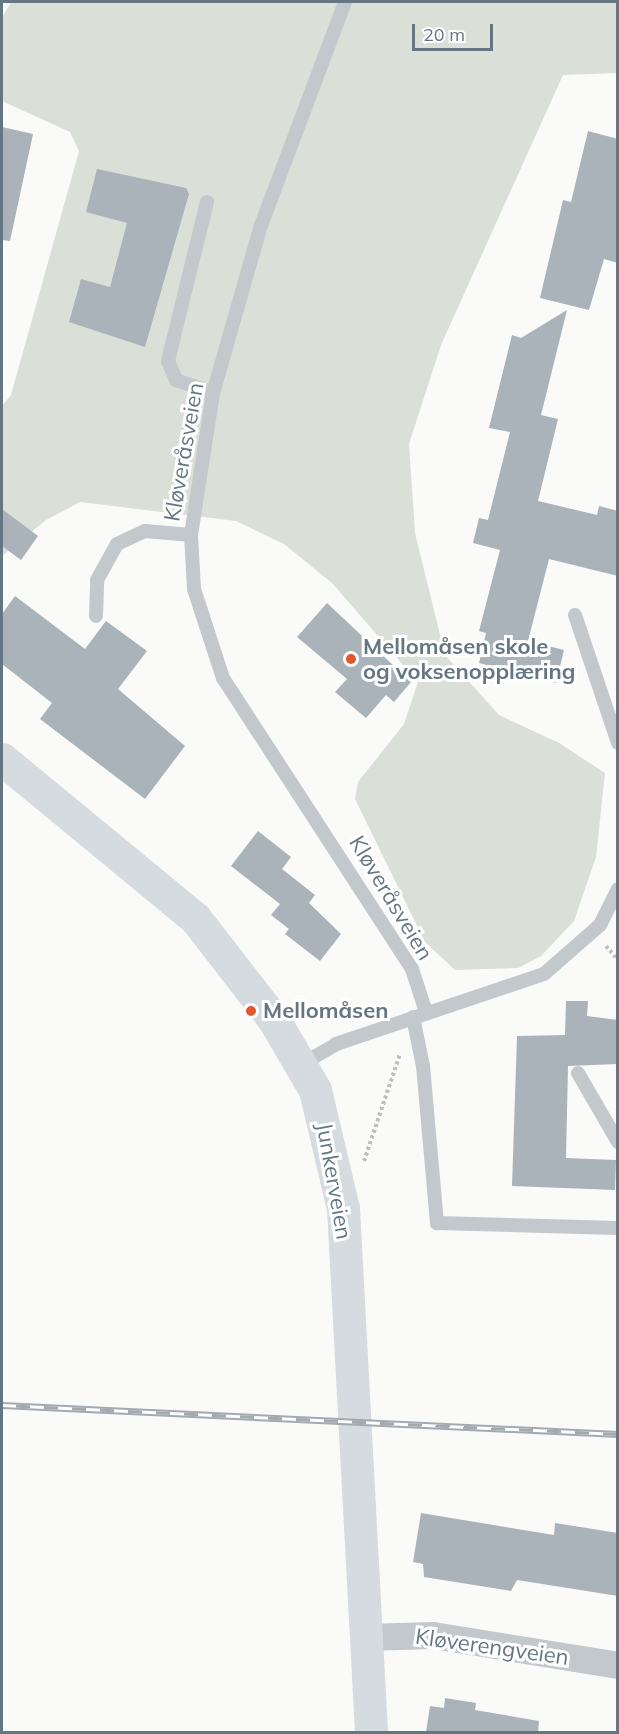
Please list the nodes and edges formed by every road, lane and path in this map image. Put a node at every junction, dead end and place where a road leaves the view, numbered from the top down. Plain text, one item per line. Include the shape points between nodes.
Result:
1 (345, 2) edge
2 (207, 202) dead end
3 (213, 393) junction
4 (191, 535) junction
5 (575, 615) dead end
6 (96, 616) dead end
7 (618, 743) edge
8 (2, 759) edge
9 (618, 889) edge
10 (418, 1018) junction
11 (302, 1064) junction
12 (578, 1073) dead end
13 (618, 1079) edge
14 (618, 1094) edge
15 (618, 1142) edge
16 (361, 1168) dead end
17 (618, 1228) edge
18 (366, 1637) junction
19 (618, 1665) edge
20 (371, 1732) edge

1 - 3 lane, Kløveråsveien via 261,225
2 - 3 lane via 168,361 176,380
3 - 4 lane, Kløveråsveien
4 - 6 lane via 145,531 117,544 97,580
4 - 10 lane, Kløveråsveien via 194,589 223,678 412,969
5 - 7 lane
8 - 11 street, Junkerveien via 195,918
9 - 10 lane via 600,926 544,974
10 - 11 lane via 336,1044
10 - 16 path via 401,1050
10 - 17 lane, Kløveråsveien via 437,1223
11 - 18 street, Junkerveien via 324,1117 343,1208
12 - 15 lane
13 - 14 path
18 - 19 street, Kløverengveien via 433,1635
18 - 20 street, Junkerveien

